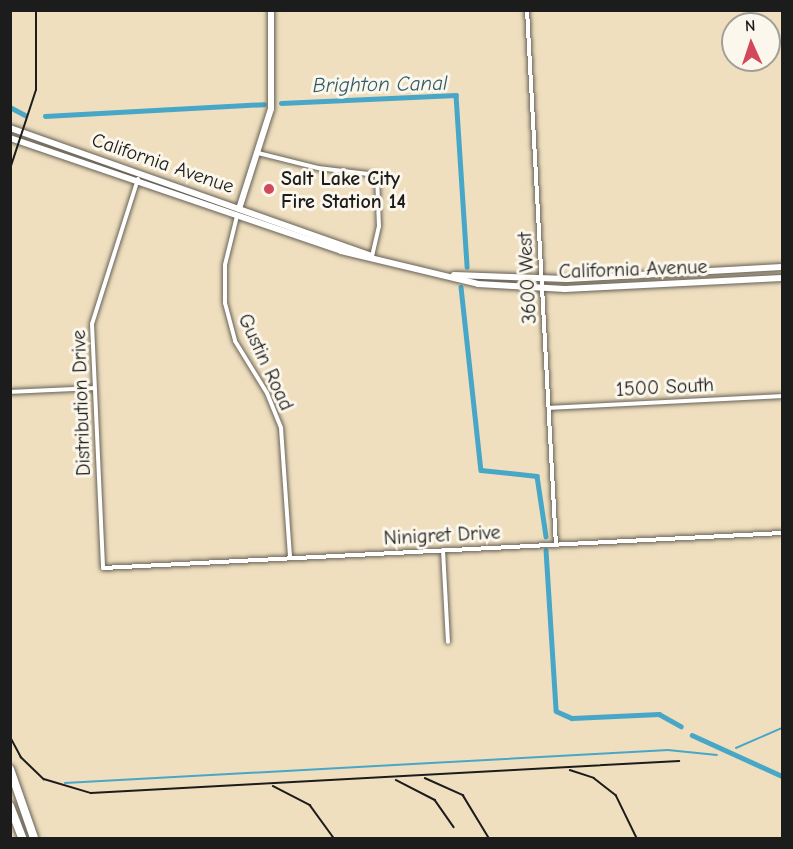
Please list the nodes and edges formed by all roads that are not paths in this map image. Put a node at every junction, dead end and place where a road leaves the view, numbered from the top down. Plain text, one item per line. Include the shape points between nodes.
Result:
1 (271, 10) edge
2 (527, 10) edge
3 (10, 128) edge
4 (10, 138) edge
5 (258, 153) junction
6 (140, 173) junction
7 (137, 181) junction
8 (240, 207) junction
9 (237, 216) junction
10 (372, 256) junction
11 (783, 267) edge
12 (720, 271) junction
13 (452, 275) junction
14 (616, 277) junction
15 (543, 278) junction
16 (783, 278) edge
17 (721, 282) junction
18 (617, 288) junction
19 (543, 289) junction
20 (94, 388) junction
21 (10, 392) edge
22 (783, 396) edge
23 (549, 408) junction
24 (783, 533) edge
25 (556, 544) junction
26 (443, 550) junction
27 (290, 558) junction
28 (103, 568) joint
29 (448, 642) dead end
30 (10, 769) edge
31 (10, 806) edge
32 (22, 838) edge
33 (34, 838) edge

1 - 5 main road via 274,86
2 - 15 street, 3600 West
3 - 6 main road, California Avenue
4 - 7 main road, California Avenue
5 - 8 main road
5 - 10 street via 377,175 379,226
6 - 7 street, Distribution Drive
6 - 8 main road, California Avenue
7 - 9 main road, California Avenue
7 - 20 street, Distribution Drive via 93,319
8 - 9 main road
8 - 10 main road, California Avenue
9 - 10 main road, California Avenue
9 - 27 street, Gustin Road via 225,265 225,303 236,341 267,393 281,428
10 - 13 main road, California Avenue
11 - 12 main road, California Avenue
12 - 14 main road, California Avenue
12 - 17 main road
13 - 15 main road, California Avenue
13 - 19 main road, California Avenue via 478,284
14 - 15 main road, California Avenue
14 - 18 main road
15 - 19 street, 3600 West
16 - 17 main road, California Avenue
17 - 18 main road, California Avenue
18 - 19 main road, California Avenue
19 - 23 street, 3600 West
20 - 21 street
20 - 28 street, Distribution Drive
22 - 23 street, 1500 South
23 - 25 street, 3600 West
24 - 25 street, Ninigret Drive
25 - 26 street, Ninigret Drive
26 - 27 street, Ninigret Drive
26 - 29 street
27 - 28 street, Ninigret Drive
30 - 33 highway
31 - 32 highway

